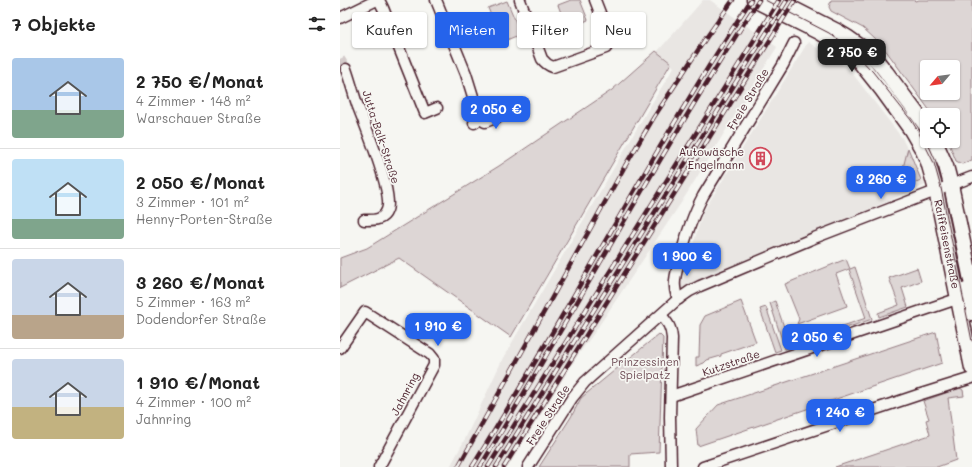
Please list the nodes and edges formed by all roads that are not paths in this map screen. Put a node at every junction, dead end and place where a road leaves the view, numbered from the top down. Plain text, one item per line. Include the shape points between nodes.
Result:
1 (378, 0) edge
2 (436, 0) edge
3 (520, 0) edge
4 (595, 0) edge
5 (754, 0) edge
6 (776, 0) edge
7 (340, 18) edge
8 (794, 43) dead end
9 (346, 69) tunnel mouth
10 (437, 108) dead end
11 (516, 110) dead end
12 (920, 118) edge
13 (937, 148) edge
14 (972, 177) edge
15 (944, 187) junction
16 (364, 220) dead end
17 (972, 285) edge
18 (679, 299) junction
19 (958, 300) junction
20 (972, 313) edge
21 (661, 315) junction
22 (340, 348) edge
23 (972, 368) edge
24 (972, 378) edge
25 (671, 396) junction
26 (379, 467) edge
27 (528, 467) edge
28 (671, 467) edge
29 (703, 467) edge

1 - 7 street
1 - 10 street via 426,113
2 - 11 street via 466,74 477,121 485,122
3 - 4 street via 542,59 548,66 553,67 608,46 609,36
5 - 15 main road via 824,36 858,60 912,130
6 - 12 main road via 842,34 864,49 878,62
8 - 18 street, Freie Straße via 783,66 706,191 689,226 674,287
9 - 16 street, Jutta-Balk-Straße via 377,156 388,200 388,209 383,216 377,220
13 - 15 main road via 946,166
14 - 15 street, Freie Straße
15 - 17 main road, Raiffeisenstraße
15 - 18 street, Freie Straße via 700,286
15 - 19 main road, Raiffeisenstraße
15 - 20 main road
18 - 21 street, Freie Straße
19 - 23 main road, Raiffeisenstraße
19 - 25 street, Kutzstraße
21 - 25 street via 671,329
21 - 27 street, Freie Straße via 585,382
22 - 26 street, Jahnring via 365,312 434,359 434,365
24 - 29 street
25 - 28 street

